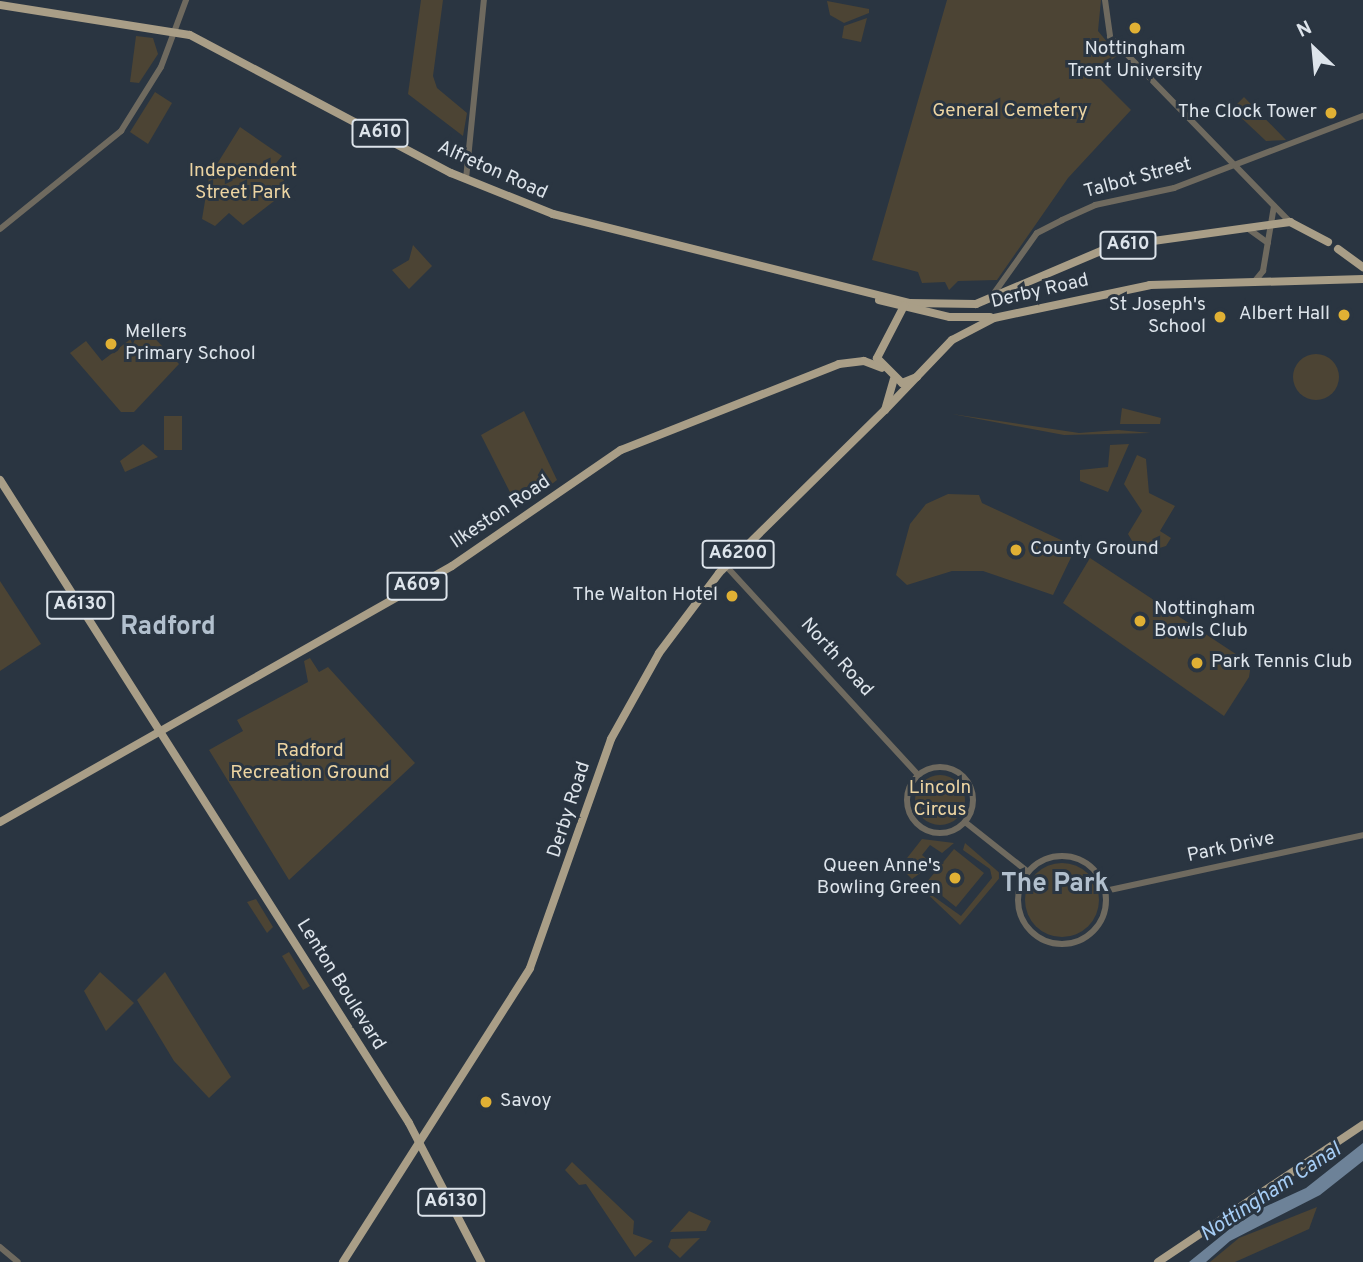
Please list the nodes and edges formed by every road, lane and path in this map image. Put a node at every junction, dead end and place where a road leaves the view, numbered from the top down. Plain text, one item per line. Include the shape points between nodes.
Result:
1 (186, 0) edge
2 (484, 0) edge
3 (1105, 0) edge
4 (0, 5) edge
5 (176, 31) junction
6 (1363, 116) edge
7 (1238, 165) junction
8 (466, 179) junction
9 (1274, 206) junction
10 (1292, 222) junction
11 (1274, 225) junction
12 (0, 229) edge
13 (1250, 230) junction
14 (1328, 242) dead end
15 (1268, 243) junction
16 (1338, 249) dead end
17 (1354, 261) junction
18 (1363, 267) edge
19 (1347, 276) junction
20 (1363, 279) edge
21 (1255, 281) junction
22 (864, 292) junction
23 (991, 298) junction
24 (879, 300) junction
25 (905, 305) junction
26 (994, 317) junction
27 (892, 320) junction
28 (881, 345) junction
29 (850, 362) junction
30 (882, 368) junction
31 (925, 372) junction
32 (894, 379) junction
33 (885, 410) junction
34 (0, 480) edge
35 (726, 566) junction
36 (160, 731) junction
37 (918, 775) junction
38 (0, 822) edge
39 (965, 822) junction
40 (1363, 835) edge
41 (1028, 872) junction
42 (1105, 891) junction
43 (1363, 1125) edge
44 (420, 1142) junction
45 (0, 1247) edge
46 (18, 1262) edge
47 (343, 1262) edge
48 (481, 1262) edge
49 (1158, 1262) edge

1 - 5 street
2 - 8 street
3 - 7 street via 1110,37
4 - 5 main road, Alfreton Road / A610
5 - 8 main road, Alfreton Road / A610 via 216,44
5 - 12 street via 145,94 111,143
6 - 7 street, Talbot Street
7 - 9 street
7 - 23 street, Talbot Street via 1172,189 1095,205 1042,230
8 - 22 main road, Alfreton Road / A610 via 588,226
9 - 10 street
9 - 11 street
10 - 11 main road, A610
10 - 14 main road
11 - 13 main road, A610
11 - 15 street
13 - 15 street
13 - 23 main road, A610 via 1110,247
15 - 21 street
16 - 17 main road
17 - 18 main road
17 - 19 main road
19 - 20 main road, Derby Road / A610
19 - 21 main road, Derby Road / A610
21 - 26 main road, Derby Road / A610 via 1150,285
22 - 24 main road, A610
22 - 25 main road, Alfreton Road / A610
23 - 25 main road, A610 via 963,306
24 - 25 main road, Alfreton Road / A610
24 - 27 main road
25 - 26 main road, Alfreton Road / A610
25 - 27 main road
26 - 31 main road, Derby Road / A6200 via 952,340
27 - 28 main road
28 - 29 main road, Ilkeston Road / A609
28 - 30 main road
29 - 30 main road
29 - 36 main road, Ilkeston Road / A609 via 621,450 452,566
30 - 32 main road
31 - 32 main road via 905,383
31 - 33 main road, Derby Road / A6200
32 - 33 main road, Derby Road / A6200
33 - 35 main road, Derby Road / A6200
34 - 36 main road, A6130
35 - 37 street, North Road
35 - 44 main road, Derby Road / A6200 via 631,701 606,751 530,968
36 - 38 main road, Ilkeston Road / A609
36 - 44 main road, Lenton Boulevard / A6130
37 - 39 street via 939,767 965,778 973,803
37 - 39 street via 907,796 919,826 948,832
39 - 41 street
40 - 42 street, Park Drive
41 - 42 street via 1051,857 1073,857 1091,867
41 - 42 street via 1018,892 1020,913 1030,931 1055,943 1090,933 1104,914
43 - 49 main road
44 - 47 main road, Derby Road / A6200
44 - 48 main road, Lenton Boulevard / A6130
45 - 46 street

